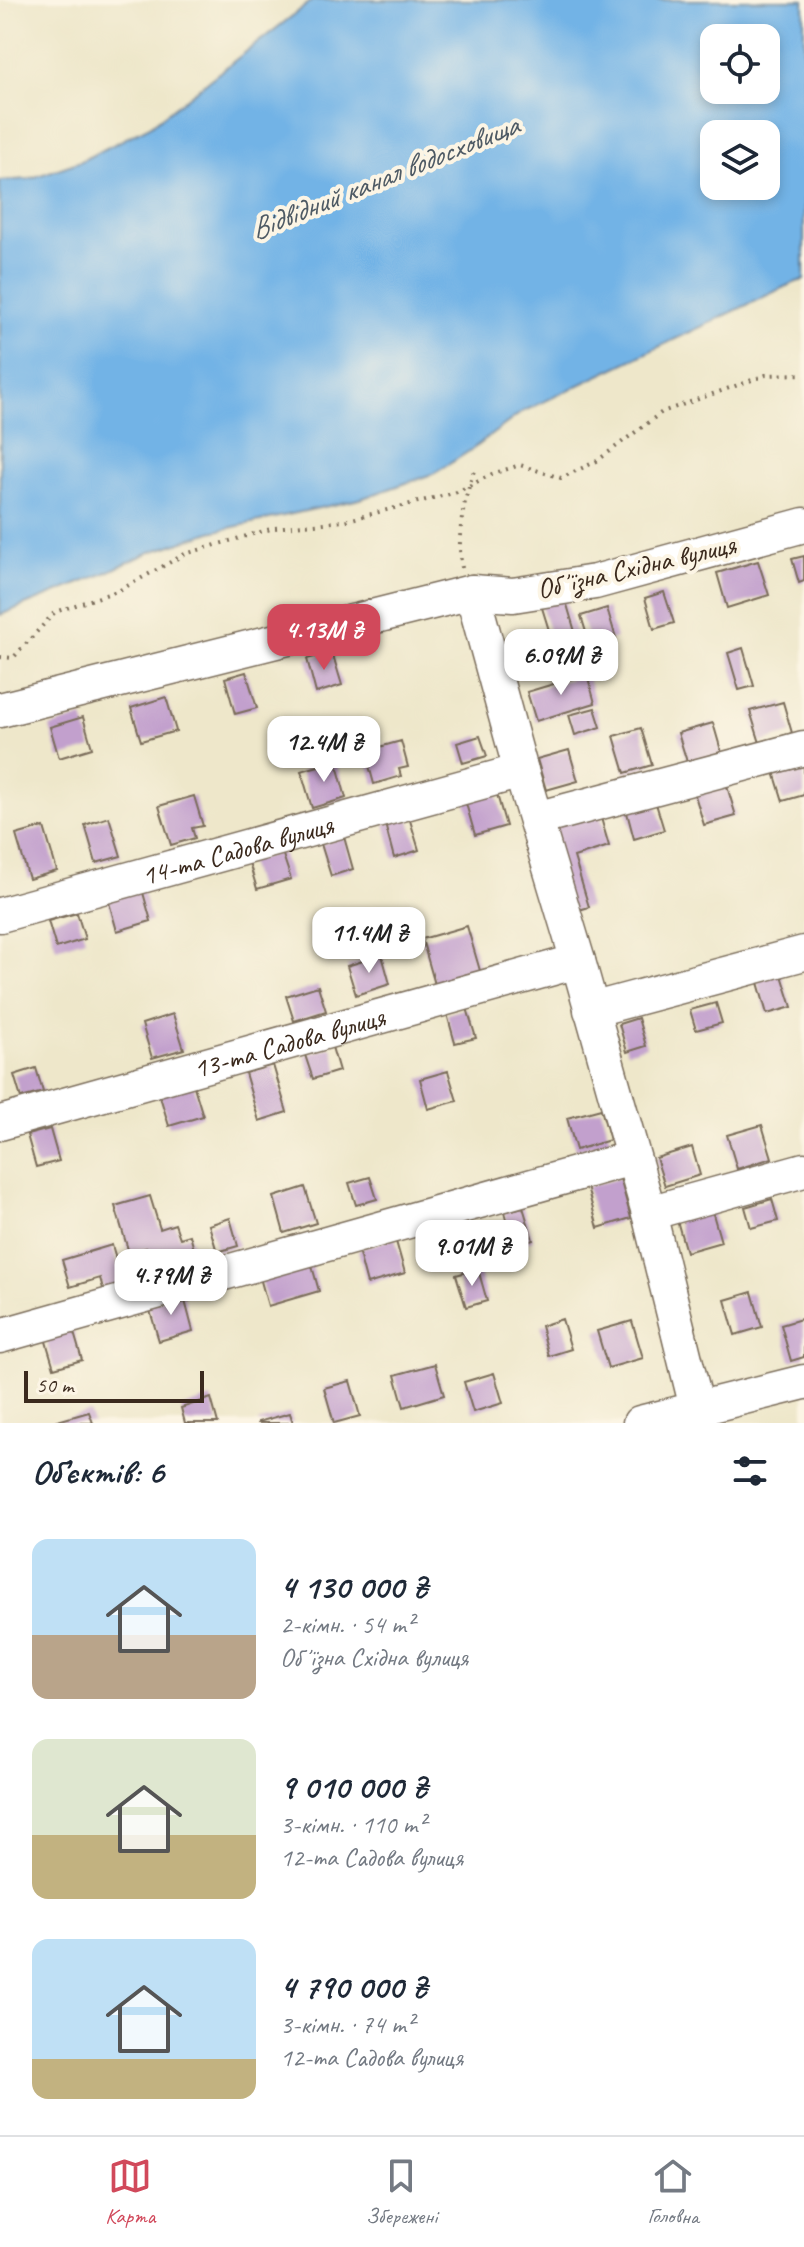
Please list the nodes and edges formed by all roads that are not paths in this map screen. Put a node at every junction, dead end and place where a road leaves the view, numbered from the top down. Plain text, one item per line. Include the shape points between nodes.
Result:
1 (804, 525) edge
2 (469, 593) junction
3 (0, 710) edge
4 (804, 748) edge
5 (521, 771) junction
6 (536, 819) junction
7 (0, 915) edge
8 (804, 953) edge
9 (578, 961) junction
10 (591, 1010) junction
11 (0, 1123) edge
12 (632, 1158) junction
13 (804, 1170) edge
14 (649, 1213) junction
15 (0, 1336) edge
16 (804, 1382) edge
17 (697, 1408) junction
18 (640, 1423) edge

1 - 2 street, Обʼїзна Східна вулиця via 595,582 513,595
2 - 3 street, Обʼїзна Східна вулиця
2 - 5 street
4 - 6 street
5 - 6 street
5 - 7 street, 14-та Садова вулиця
6 - 9 street
8 - 10 street
9 - 10 street
9 - 11 street, 13-та Садова вулиця
10 - 12 street
12 - 14 street
12 - 15 street
13 - 14 street
14 - 17 street
16 - 17 street
17 - 18 street

